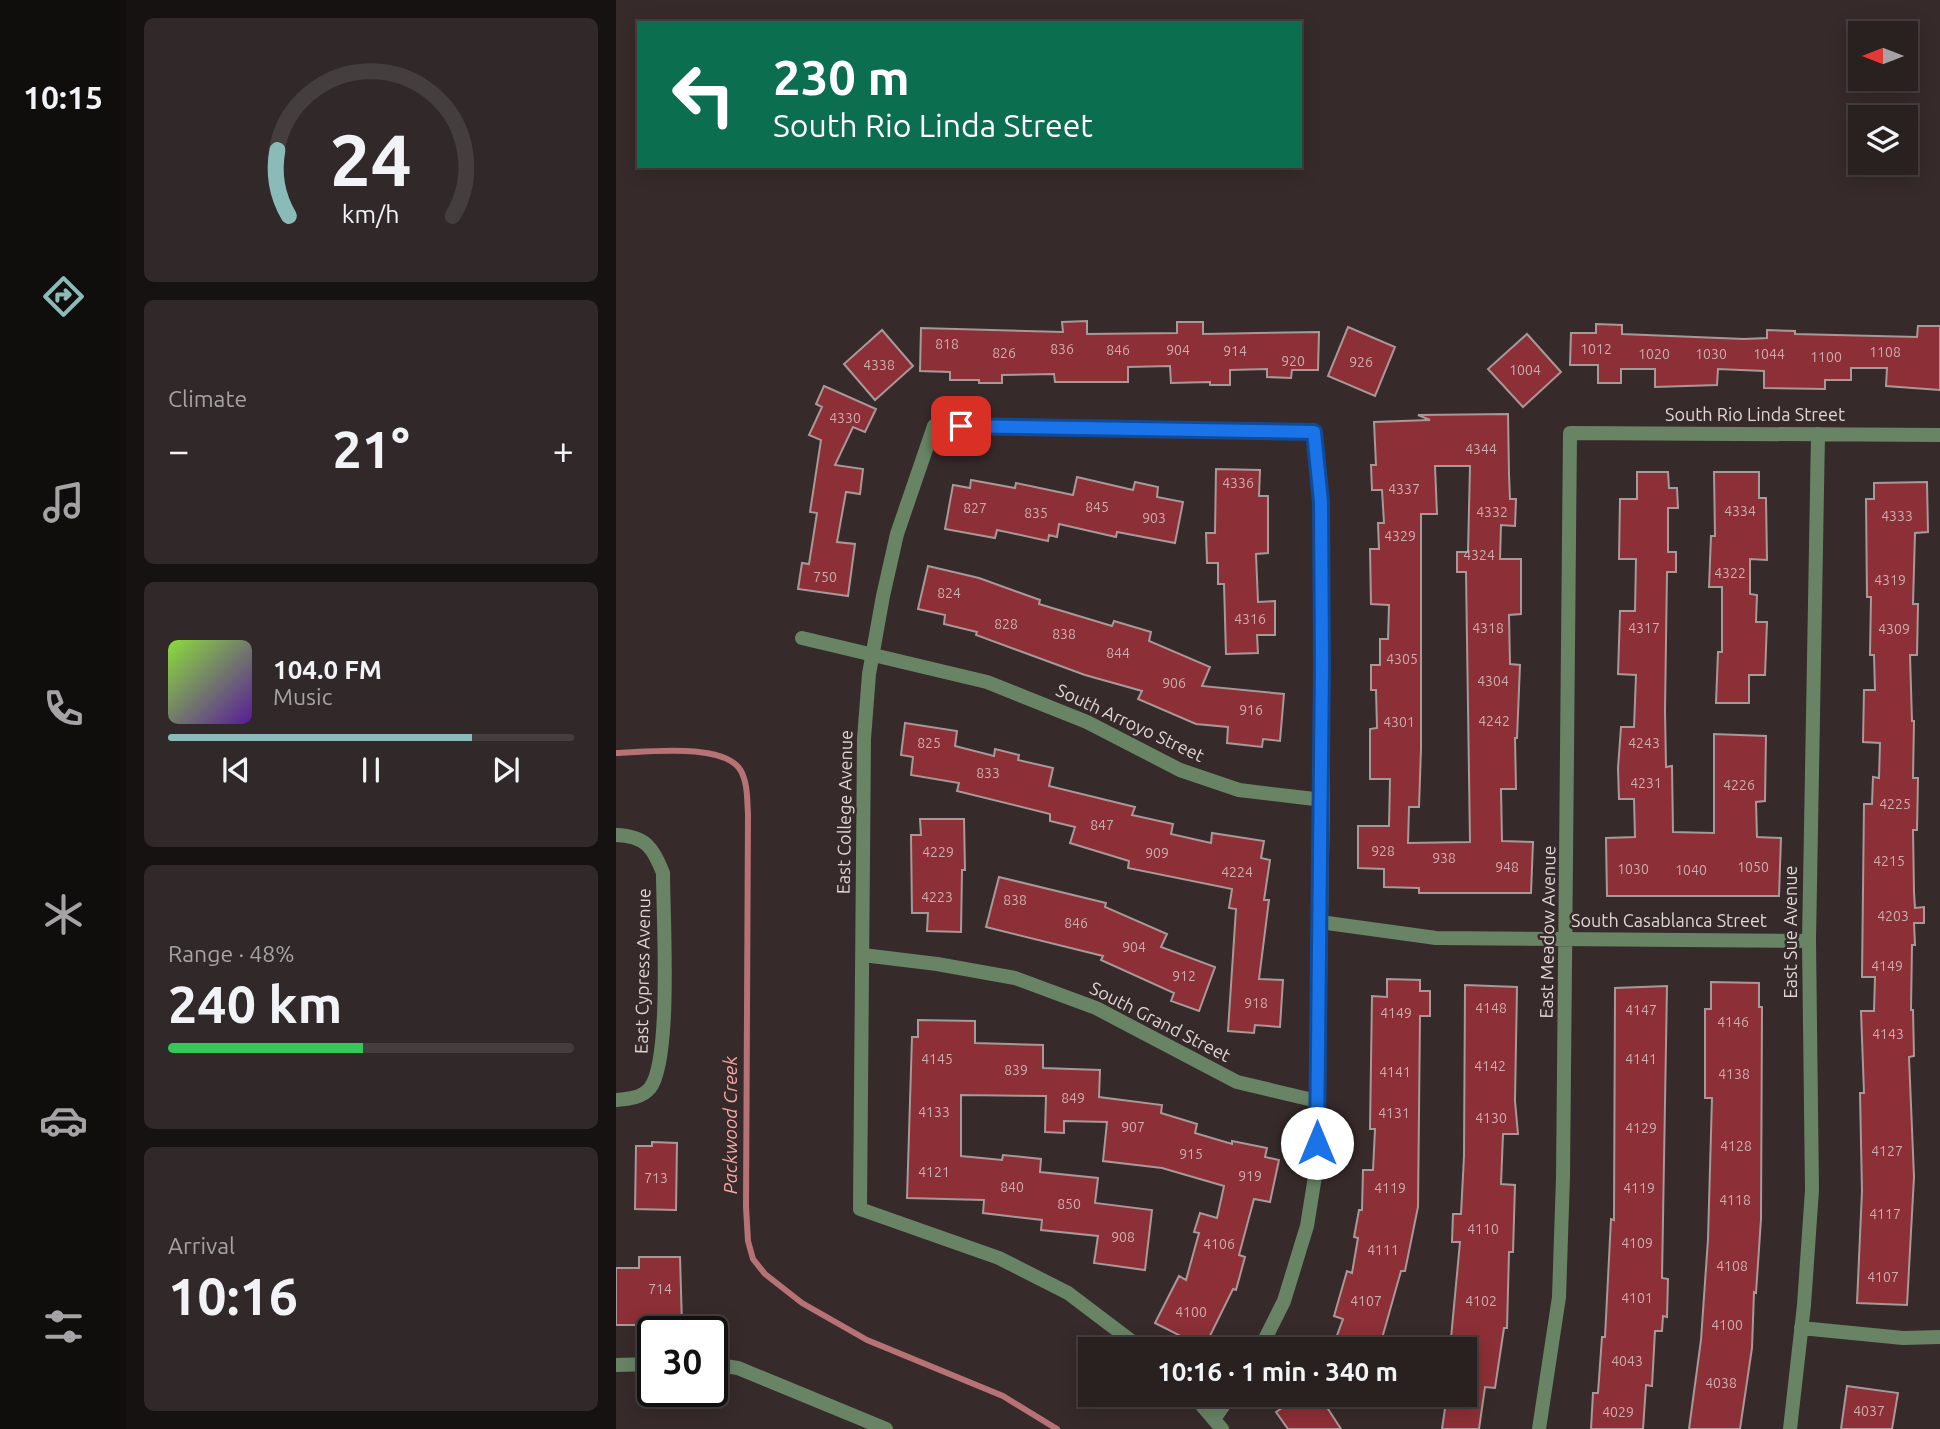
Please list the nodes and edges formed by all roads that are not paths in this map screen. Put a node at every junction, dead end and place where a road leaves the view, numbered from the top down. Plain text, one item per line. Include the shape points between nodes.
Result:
1 (1570, 433) joint
2 (1818, 434) junction
3 (1940, 435) edge
4 (802, 638) dead end
5 (872, 655) junction
6 (1323, 800) junction
7 (616, 835) edge
8 (1320, 922) junction
9 (1568, 940) junction
10 (1809, 941) junction
11 (863, 956) junction
12 (616, 1100) edge
13 (1317, 1101) junction
14 (1801, 1328) junction
15 (1126, 1337) edge
16 (1266, 1337) edge
17 (1940, 1337) edge
18 (637, 1364) edge
19 (616, 1365) edge
20 (728, 1366) edge
21 (1203, 1407) edge
22 (1226, 1407) edge
23 (1218, 1424) edge
24 (887, 1429) edge
25 (1539, 1429) edge
26 (1790, 1429) edge

1 - 2 street, South Rio Linda Street
1 - 9 street, East Meadow Avenue
2 - 3 street, South Rio Linda Street
2 - 10 street, East Sue Avenue
4 - 5 street, South Arroyo Street
5 - 6 street, South Arroyo Street via 987,682 1087,722 1180,770 1239,790
5 - 6 street, East College Avenue via 897,534 934,426 1314,432 1321,502
5 - 11 street, East College Avenue via 864,739
6 - 8 street
7 - 12 street, East Cypress Avenue via 635,836 654,852 663,873 662,1056 649,1090 636,1098
8 - 9 street, South Casablanca Street via 1436,938
8 - 13 street
9 - 10 street, South Casablanca Street
9 - 25 street, East Meadow Avenue via 1559,1297
10 - 14 street, East Sue Avenue via 1812,1190
11 - 13 street, South Grand Street via 1015,978 1096,1008 1237,1082
11 - 15 street, East College Avenue via 860,1209 999,1258 1068,1293
13 - 16 street via 1317,1164 1307,1226 1284,1301
14 - 17 street
14 - 26 street, East Sue Avenue
18 - 19 street
20 - 24 street
21 - 23 street
22 - 23 street

